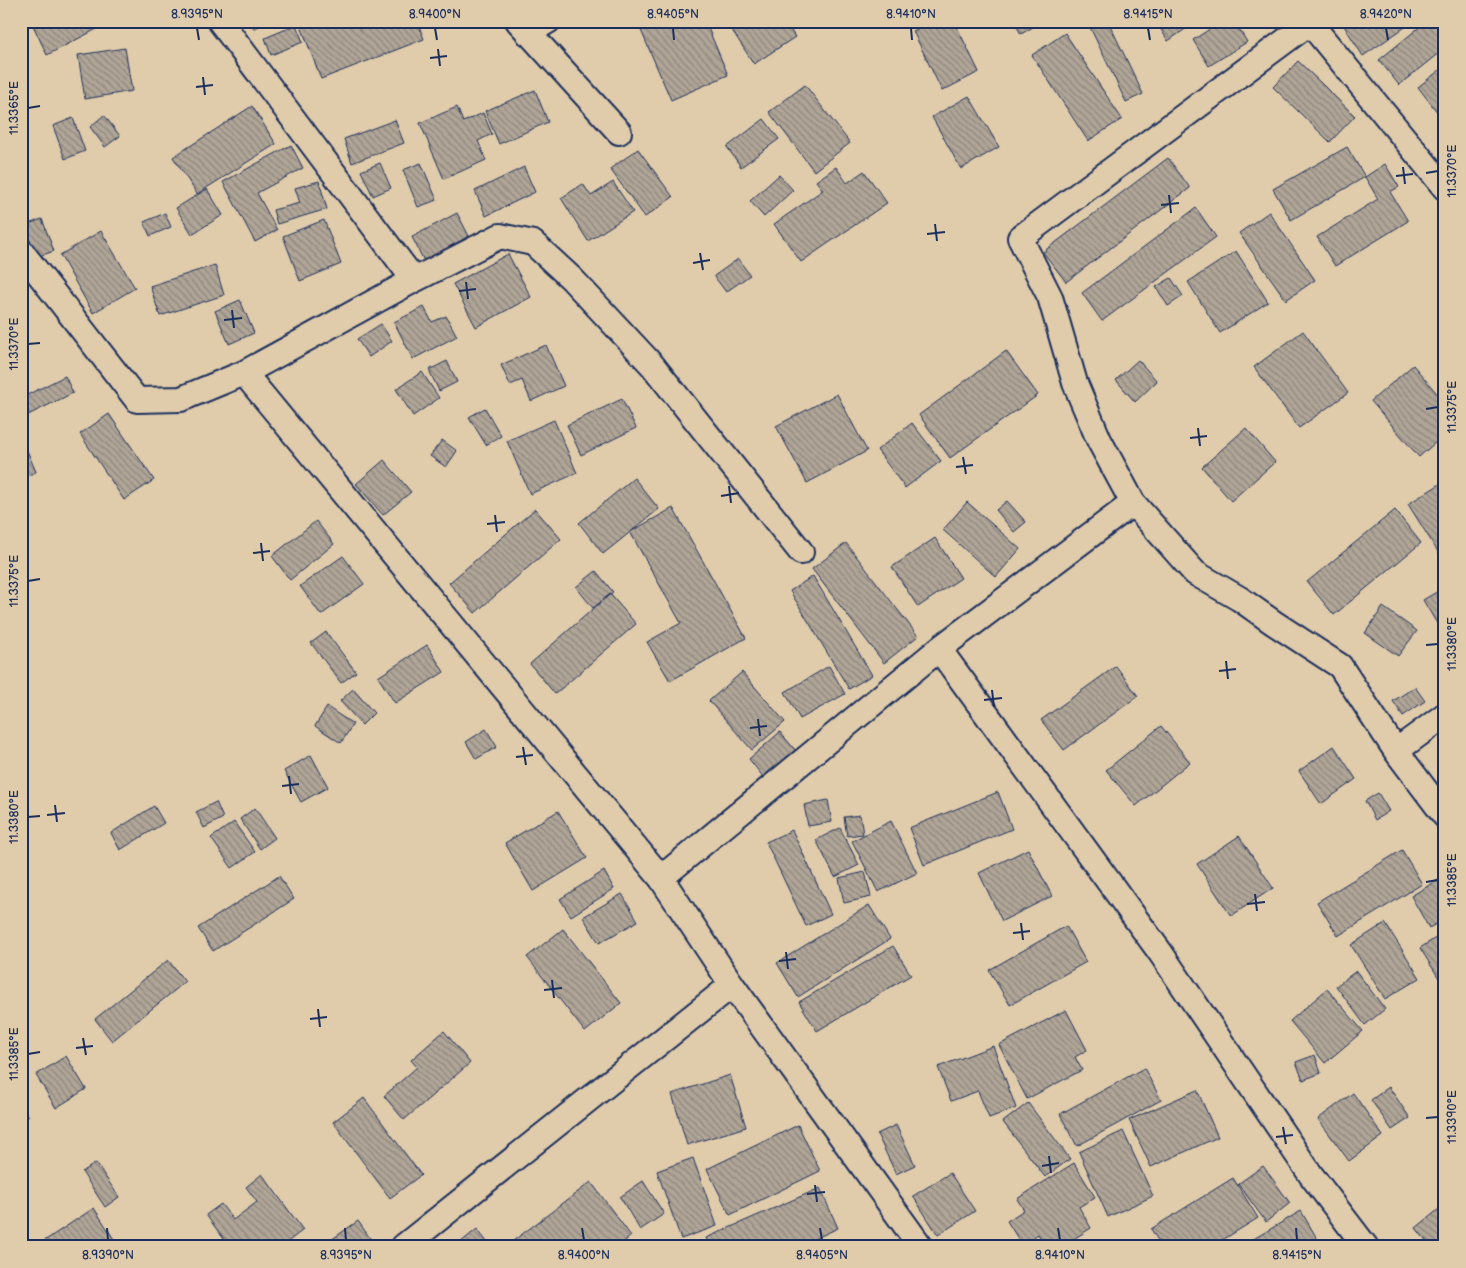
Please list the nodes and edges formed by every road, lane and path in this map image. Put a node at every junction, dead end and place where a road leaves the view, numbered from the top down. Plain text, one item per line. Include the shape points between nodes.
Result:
1 (220, 21) edge
2 (1311, 22) edge
3 (531, 25) edge
4 (620, 132) dead end
5 (1445, 188) edge
6 (21, 251) edge
7 (414, 280) junction
8 (244, 374) junction
9 (1133, 503) junction
10 (800, 552) dead end
11 (939, 648) junction
12 (1445, 715) edge
13 (1396, 751) junction
14 (1445, 816) edge
15 (661, 878) junction
16 (732, 985) junction
17 (403, 1247) edge
18 (921, 1247) edge
19 (1366, 1247) edge

1 - 7 street
2 - 5 street
2 - 9 street via 1020,238 1050,297 1075,383 1099,440
3 - 4 street
6 - 8 street via 137,400 182,399
7 - 8 street
7 - 10 street via 500,236 533,243 572,279 653,366
8 - 15 street
9 - 11 street
9 - 13 street via 1194,573 1240,599 1340,666
11 - 15 street
11 - 19 street via 1160,952 1311,1175
12 - 13 street
13 - 14 street
15 - 16 street
16 - 17 street
16 - 18 street

